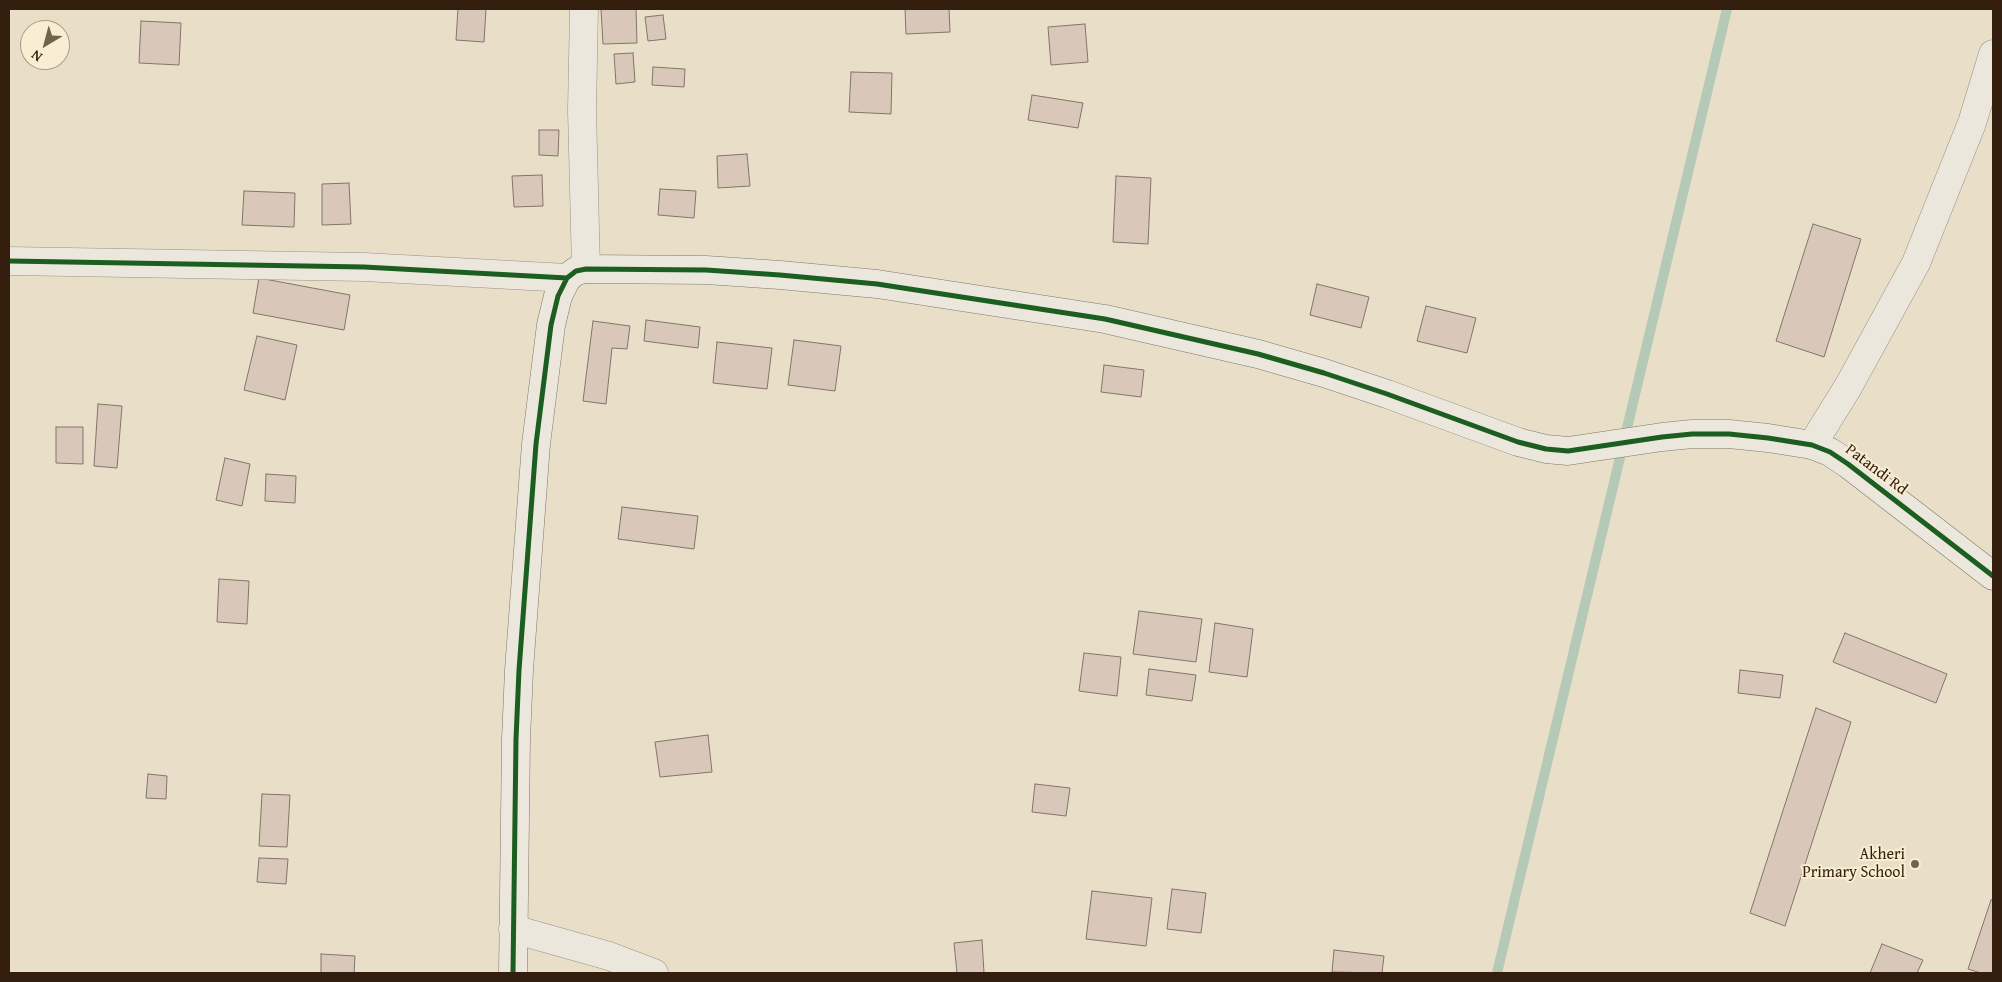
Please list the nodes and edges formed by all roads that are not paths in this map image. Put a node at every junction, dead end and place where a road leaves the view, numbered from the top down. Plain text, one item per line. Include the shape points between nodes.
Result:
1 (584, 9) edge
2 (1993, 54) edge
3 (9, 261) edge
4 (577, 274) junction
5 (1812, 445) junction
6 (1993, 576) edge
7 (513, 929) junction
8 (513, 973) edge
9 (654, 973) edge

1 - 4 street
2 - 5 street via 1972,123 1916,263 1848,388
3 - 4 street, Patandi Rd
4 - 5 street, Patandi Rd via 706,270 848,281 1105,319 1258,354 1546,449 1568,451 1662,436 1729,434
4 - 7 street via 558,296 551,325 535,464 517,729
5 - 6 street, Patandi Rd via 1848,464
7 - 8 street
7 - 9 street via 609,956

